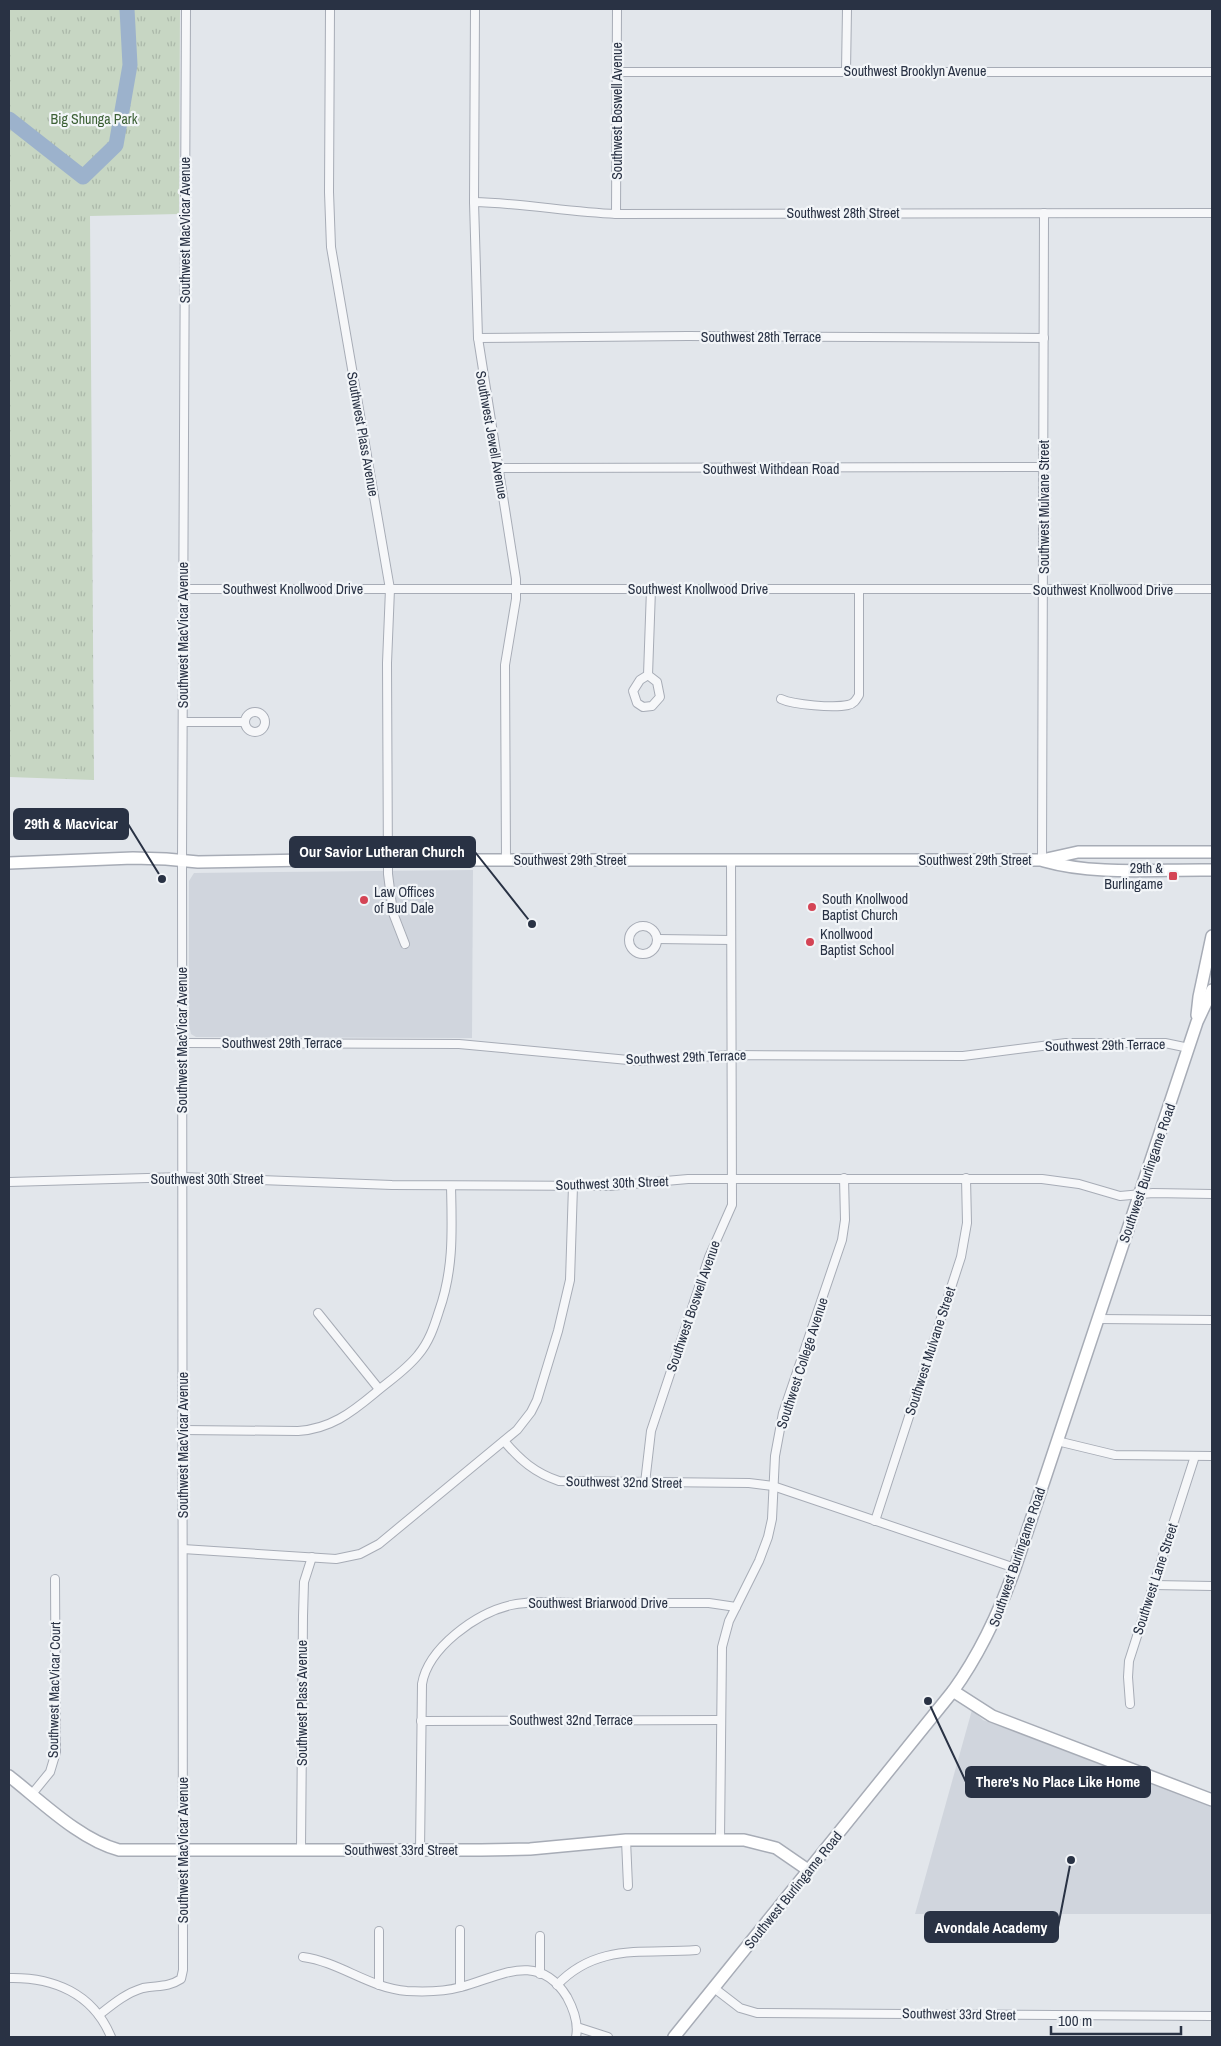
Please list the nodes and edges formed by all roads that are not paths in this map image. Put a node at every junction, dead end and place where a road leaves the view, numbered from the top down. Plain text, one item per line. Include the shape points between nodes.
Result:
1 (186, 9) edge
2 (330, 9) edge
3 (475, 9) edge
4 (617, 9) edge
5 (847, 9) edge
6 (846, 71) junction
7 (617, 72) junction
8 (1212, 72) edge
9 (474, 202) junction
10 (1044, 213) junction
11 (1212, 213) edge
12 (616, 214) junction
13 (478, 338) junction
14 (1044, 338) junction
15 (1044, 467) junction
16 (498, 468) junction
17 (183, 589) junction
18 (390, 589) junction
19 (517, 589) junction
20 (651, 589) junction
21 (859, 589) junction
22 (1212, 589) edge
23 (1044, 590) junction
24 (648, 676) dead end
25 (781, 700) dead end
26 (184, 722) junction
27 (245, 722) dead end
28 (1212, 852) edge
29 (182, 860) junction
30 (388, 860) junction
31 (506, 860) junction
32 (732, 860) junction
33 (1042, 860) junction
34 (9, 863) edge
35 (1212, 870) edge
36 (1212, 936) edge
37 (658, 939) dead end
38 (731, 940) junction
39 (405, 944) dead end
40 (1212, 990) edge
41 (1197, 1022) junction
42 (183, 1043) junction
43 (1188, 1048) junction
44 (732, 1055) junction
45 (182, 1177) junction
46 (844, 1178) junction
47 (966, 1178) junction
48 (733, 1179) junction
49 (9, 1182) edge
50 (451, 1186) junction
51 (574, 1186) junction
52 (1212, 1194) edge
53 (1139, 1195) junction
54 (318, 1313) dead end
55 (1098, 1319) junction
56 (1212, 1320) edge
57 (379, 1389) junction
58 (184, 1430) junction
59 (504, 1441) junction
60 (1056, 1441) junction
61 (1195, 1456) junction
62 (1212, 1456) edge
63 (645, 1483) junction
64 (773, 1486) junction
65 (875, 1521) junction
66 (183, 1549) junction
67 (312, 1557) junction
68 (1015, 1568) junction
69 (55, 1579) dead end
70 (1154, 1584) junction
71 (1212, 1586) edge
72 (736, 1607) junction
73 (953, 1691) junction
74 (1130, 1704) dead end
75 (720, 1720) junction
76 (421, 1721) junction
77 (9, 1776) edge
78 (32, 1794) junction
79 (1212, 1800) edge
80 (626, 1840) junction
81 (720, 1840) junction
82 (301, 1849) junction
83 (183, 1851) junction
84 (420, 1851) junction
85 (808, 1870) junction
86 (628, 1886) dead end
87 (460, 1930) dead end
88 (379, 1931) dead end
89 (540, 1936) dead end
90 (696, 1950) dead end
91 (303, 1957) dead end
92 (540, 1974) junction
93 (9, 1978) edge
94 (379, 1985) junction
95 (557, 1985) junction
96 (460, 1987) junction
97 (714, 1988) junction
98 (99, 2015) junction
99 (1212, 2016) edge
100 (577, 2027) junction
101 (110, 2037) edge
102 (576, 2037) edge
103 (608, 2037) edge
104 (674, 2037) edge

1 - 17 street, Southwest MacVicar Avenue
2 - 18 street, Southwest Plass Avenue via 328,192 331,247
3 - 9 street, Southwest Jewell Avenue
4 - 7 street, Southwest Boswell Avenue
5 - 6 street
6 - 7 street, Southwest Brooklyn Avenue
6 - 8 street, Southwest Brooklyn Avenue
7 - 12 street, Southwest Boswell Avenue
9 - 12 street, Southwest 28th Street
9 - 13 street, Southwest Jewell Avenue
10 - 11 street, Southwest 28th Street
10 - 12 street, Southwest 28th Street
10 - 14 street, Southwest Mulvane Street
13 - 14 street, Southwest 28th Terrace
13 - 16 street, Southwest Jewell Avenue
14 - 15 street, Southwest Mulvane Street
15 - 16 street, Southwest Withdean Road
15 - 23 street, Southwest Mulvane Street
16 - 19 street, Southwest Jewell Avenue
17 - 18 street, Southwest Knollwood Drive
17 - 26 street, Southwest MacVicar Avenue
18 - 19 street, Southwest Knollwood Drive
18 - 30 street, Southwest Plass Avenue
19 - 20 street, Southwest Knollwood Drive
19 - 31 street, Southwest Jewell Avenue via 506,665
20 - 21 street, Southwest Knollwood Drive
20 - 24 street
21 - 23 street, Southwest Knollwood Drive
21 - 25 street via 859,695 856,700 846,705 792,704
22 - 23 street, Southwest Knollwood Drive
23 - 33 street, Southwest Mulvane Street
26 - 27 street
26 - 29 street, Southwest MacVicar Avenue
28 - 33 main road, Southwest 29th Street via 1078,852
29 - 30 main road, Southwest 29th Street
29 - 34 main road, Southwest 29th Street via 133,858
29 - 42 street, Southwest MacVicar Avenue
30 - 31 main road, Southwest 29th Street
30 - 39 street, Southwest Plass Avenue via 391,904
31 - 32 main road, Southwest 29th Street
32 - 33 main road, Southwest 29th Street
32 - 38 street, Southwest Boswell Avenue
33 - 35 main road, Southwest 29th Street via 1062,866 1109,869
36 - 41 main road, Southwest Burlingame Road via 1198,997
37 - 38 street
38 - 44 street, Southwest Boswell Avenue
40 - 41 main road, Southwest Burlingame Road
41 - 43 main road, Southwest Burlingame Road
42 - 44 street, Southwest 29th Terrace via 459,1044 639,1061
42 - 45 street, Southwest MacVicar Avenue
43 - 44 street, Southwest 29th Terrace via 1165,1043 1066,1043 977,1056
43 - 53 main road, Southwest Burlingame Road
44 - 48 street, Southwest Boswell Avenue
45 - 49 street, Southwest 30th Street
45 - 50 street, Southwest 30th Street
45 - 58 street, Southwest MacVicar Avenue
46 - 47 street, Southwest 30th Street
46 - 48 street, Southwest 30th Street
46 - 64 street, Southwest College Avenue via 842,1240 783,1413
47 - 53 street, Southwest 30th Street via 1042,1179 1079,1184 1120,1196
47 - 65 street, Southwest Mulvane Street via 966,1223 961,1257
48 - 51 street, Southwest 30th Street
48 - 63 street, Southwest Boswell Avenue via 730,1212 709,1256 651,1431
50 - 51 street, Southwest 30th Street
50 - 57 street via 452,1256 435,1324 416,1357
51 - 59 street via 570,1280 558,1331 531,1412
52 - 53 street, Southwest 30th Street
53 - 55 main road, Southwest Burlingame Road
54 - 57 street
55 - 56 street
55 - 60 main road, Southwest Burlingame Road
57 - 58 street via 343,1418 315,1429
58 - 66 street, Southwest MacVicar Avenue
59 - 63 street, Southwest 32nd Street via 533,1470 559,1481
59 - 67 street via 379,1544 344,1558
60 - 61 street via 1115,1455
60 - 68 main road, Southwest Burlingame Road
61 - 62 street
61 - 70 street, Southwest Lane Street
63 - 64 street, Southwest 32nd Street
64 - 65 street, Southwest 32nd Street
64 - 72 street, Southwest College Avenue via 768,1537
65 - 68 street, Southwest 32nd Street
66 - 67 street
66 - 83 street, Southwest MacVicar Avenue
67 - 82 street, Southwest Plass Avenue via 304,1582
68 - 73 main road, Southwest Burlingame Road via 993,1626
69 - 78 street, Southwest MacVicar Court via 56,1752 50,1772
70 - 71 street
70 - 74 street, Southwest Lane Street via 1129,1661
72 - 75 street, Southwest College Avenue via 722,1647
72 - 76 street, Southwest Briarwood Drive via 709,1603 524,1603 498,1609 475,1622 431,1658 422,1684
73 - 79 main road via 992,1716
73 - 85 main road, Southwest Burlingame Road
75 - 76 street, Southwest 32nd Terrace
75 - 81 street, Southwest College Avenue
76 - 84 street, Southwest Briarwood Drive
77 - 78 main road, Southwest 33rd Street
78 - 83 main road, Southwest 33rd Street via 106,1847
80 - 81 main road, Southwest 33rd Street
80 - 84 main road, Southwest 33rd Street via 530,1849
80 - 86 street
81 - 85 main road, Southwest 33rd Street via 768,1844
82 - 83 main road, Southwest 33rd Street
82 - 84 main road, Southwest 33rd Street
83 - 98 street, Southwest MacVicar Avenue via 184,1970 180,1979 170,1986 132,1992
85 - 97 main road, Southwest Burlingame Road
87 - 96 street
88 - 94 street
89 - 92 street
90 - 95 street via 611,1953 578,1966
91 - 94 street via 325,1961
92 - 95 street
92 - 96 street via 511,1970
93 - 98 street via 28,1977 53,1982 79,1995
94 - 96 street via 427,1992
95 - 100 street via 571,2004
97 - 99 street, Southwest 33rd Street via 740,2008 757,2013
97 - 104 main road, Southwest Burlingame Road
98 - 101 street
100 - 102 street
100 - 103 street

